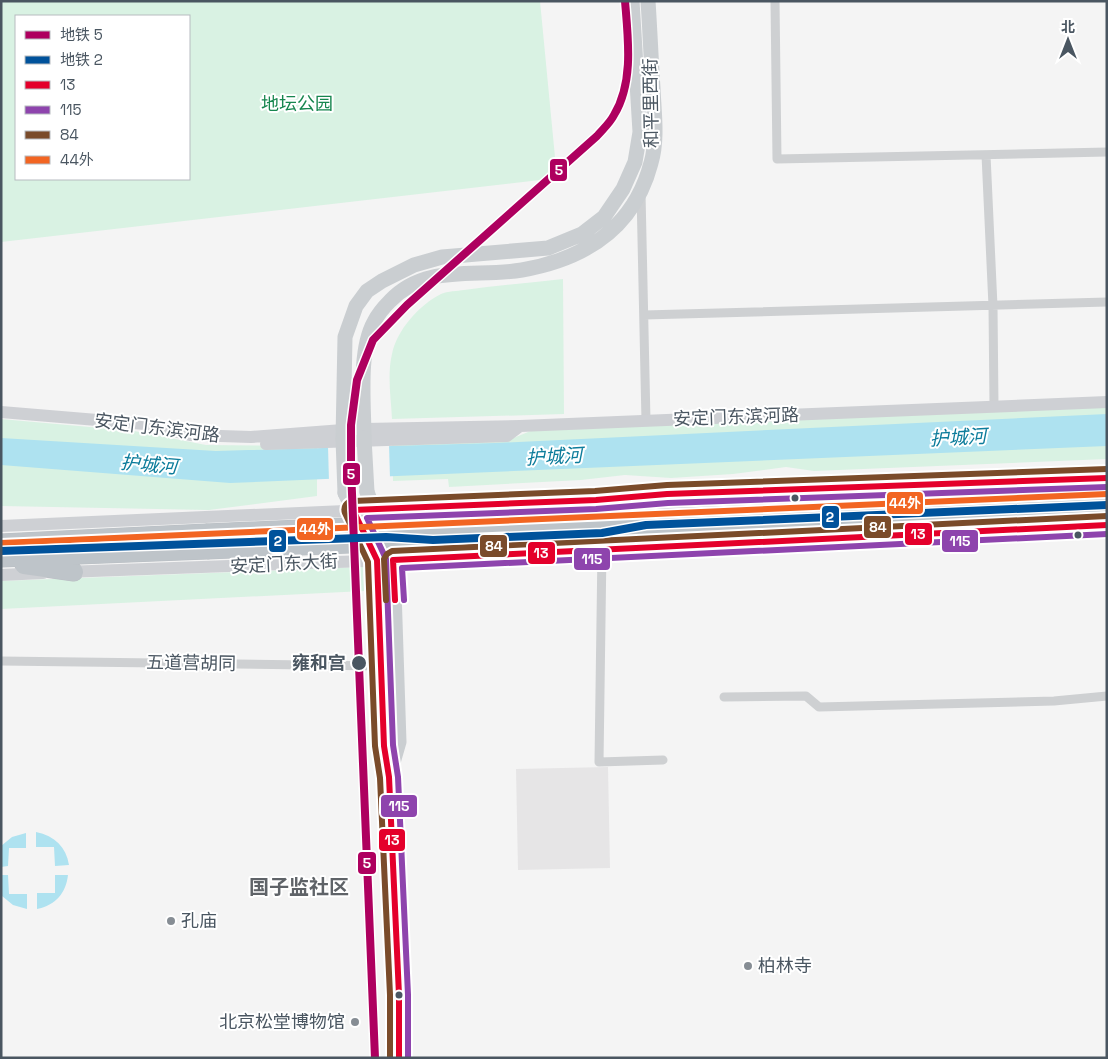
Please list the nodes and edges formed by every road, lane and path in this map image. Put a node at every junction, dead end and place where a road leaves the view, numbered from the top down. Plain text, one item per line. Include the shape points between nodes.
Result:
1 (632, 1) edge
2 (648, 1) edge
3 (775, 1) edge
4 (1107, 152) edge
5 (986, 155) junction
6 (641, 189) junction
7 (1107, 302) edge
8 (993, 306) junction
9 (644, 316) junction
10 (1107, 402) edge
11 (994, 406) junction
12 (1, 412) edge
13 (646, 420) junction
14 (520, 426) junction
15 (364, 433) junction
16 (343, 434) junction
17 (190, 435) junction
18 (1107, 478) edge
19 (667, 494) junction
20 (1107, 494) edge
21 (1057, 496) junction
22 (618, 497) junction
23 (784, 508) junction
24 (373, 509) junction
25 (353, 510) junction
26 (1107, 510) edge
27 (223, 516) junction
28 (903, 520) junction
29 (685, 521) junction
30 (1107, 525) edge
31 (1, 526) edge
32 (762, 526) junction
33 (1002, 529) junction
34 (207, 542) junction
35 (1, 543) edge
36 (676, 546) junction
37 (618, 548) junction
38 (602, 549) junction
39 (1, 558) edge
40 (377, 560) junction
41 (393, 560) junction
42 (1, 562) edge
43 (223, 567) junction
44 (74, 572) junction
45 (1, 575) edge
46 (1, 661) edge
47 (382, 666) junction
48 (1107, 696) edge
49 (724, 697) dead end
50 (663, 760) dead end
51 (389, 777) junction
52 (400, 1058) edge

1 - 16 main road, 和平里西街 via 640,132 635,162 623,189 604,217 582,234 548,248 442,257 414,265 367,291 356,306 345,337
2 - 6 main road, 和平里西街 via 656,138 651,164
3 - 5 street via 778,159
4 - 5 street
5 - 8 street
6 - 9 street
6 - 15 main road, 和平里西街 via 628,215 599,242 564,260 521,270 435,275 397,294 373,322 366,344
7 - 8 street
8 - 9 street
8 - 11 street
9 - 13 street
10 - 11 street, 安定门东滨河路
11 - 13 street, 安定门东滨河路
12 - 17 street, 安定门东滨河路 via 145,424
13 - 14 street, 安定门东滨河路
14 - 15 street, 安定门东滨河路
14 - 17 street via 507,436 255,444 210,442
15 - 24 main road, 和平里西街, bridge via 367,492
16 - 17 street, 安定门东滨河路
16 - 25 main road, 和平里西街, bridge via 345,492
18 - 21 street
19 - 21 street
19 - 22 street
19 - 23 highway
20 - 21 highway
21 - 23 highway
21 - 26 highway
21 - 28 highway
22 - 24 street
22 - 37 street
23 - 29 highway
24 - 25 street
24 - 41 main road, 和平里西街
25 - 27 street
25 - 40 main road
27 - 31 street
27 - 43 street
28 - 32 highway
28 - 33 highway
29 - 32 highway
29 - 34 highway, bridge
30 - 33 street, 安定门东大街
32 - 36 highway
33 - 36 street, 安定门东大街
34 - 35 highway
34 - 39 highway
36 - 37 street, 安定门东大街
37 - 38 street, 安定门东大街
38 - 41 street, 安定门东大街
38 - 50 street via 599,762
40 - 41 street, 安定门东大街
40 - 43 street, 安定门东大街
40 - 47 main road
41 - 51 main road, 和平里西街 via 399,742
42 - 44 highway
43 - 44 street, 安定门东大街
44 - 45 street, 安定门东大街
46 - 47 street, 五道营胡同
47 - 51 main road via 384,746
48 - 49 street via 1054,701 818,706 806,696
51 - 52 main road

